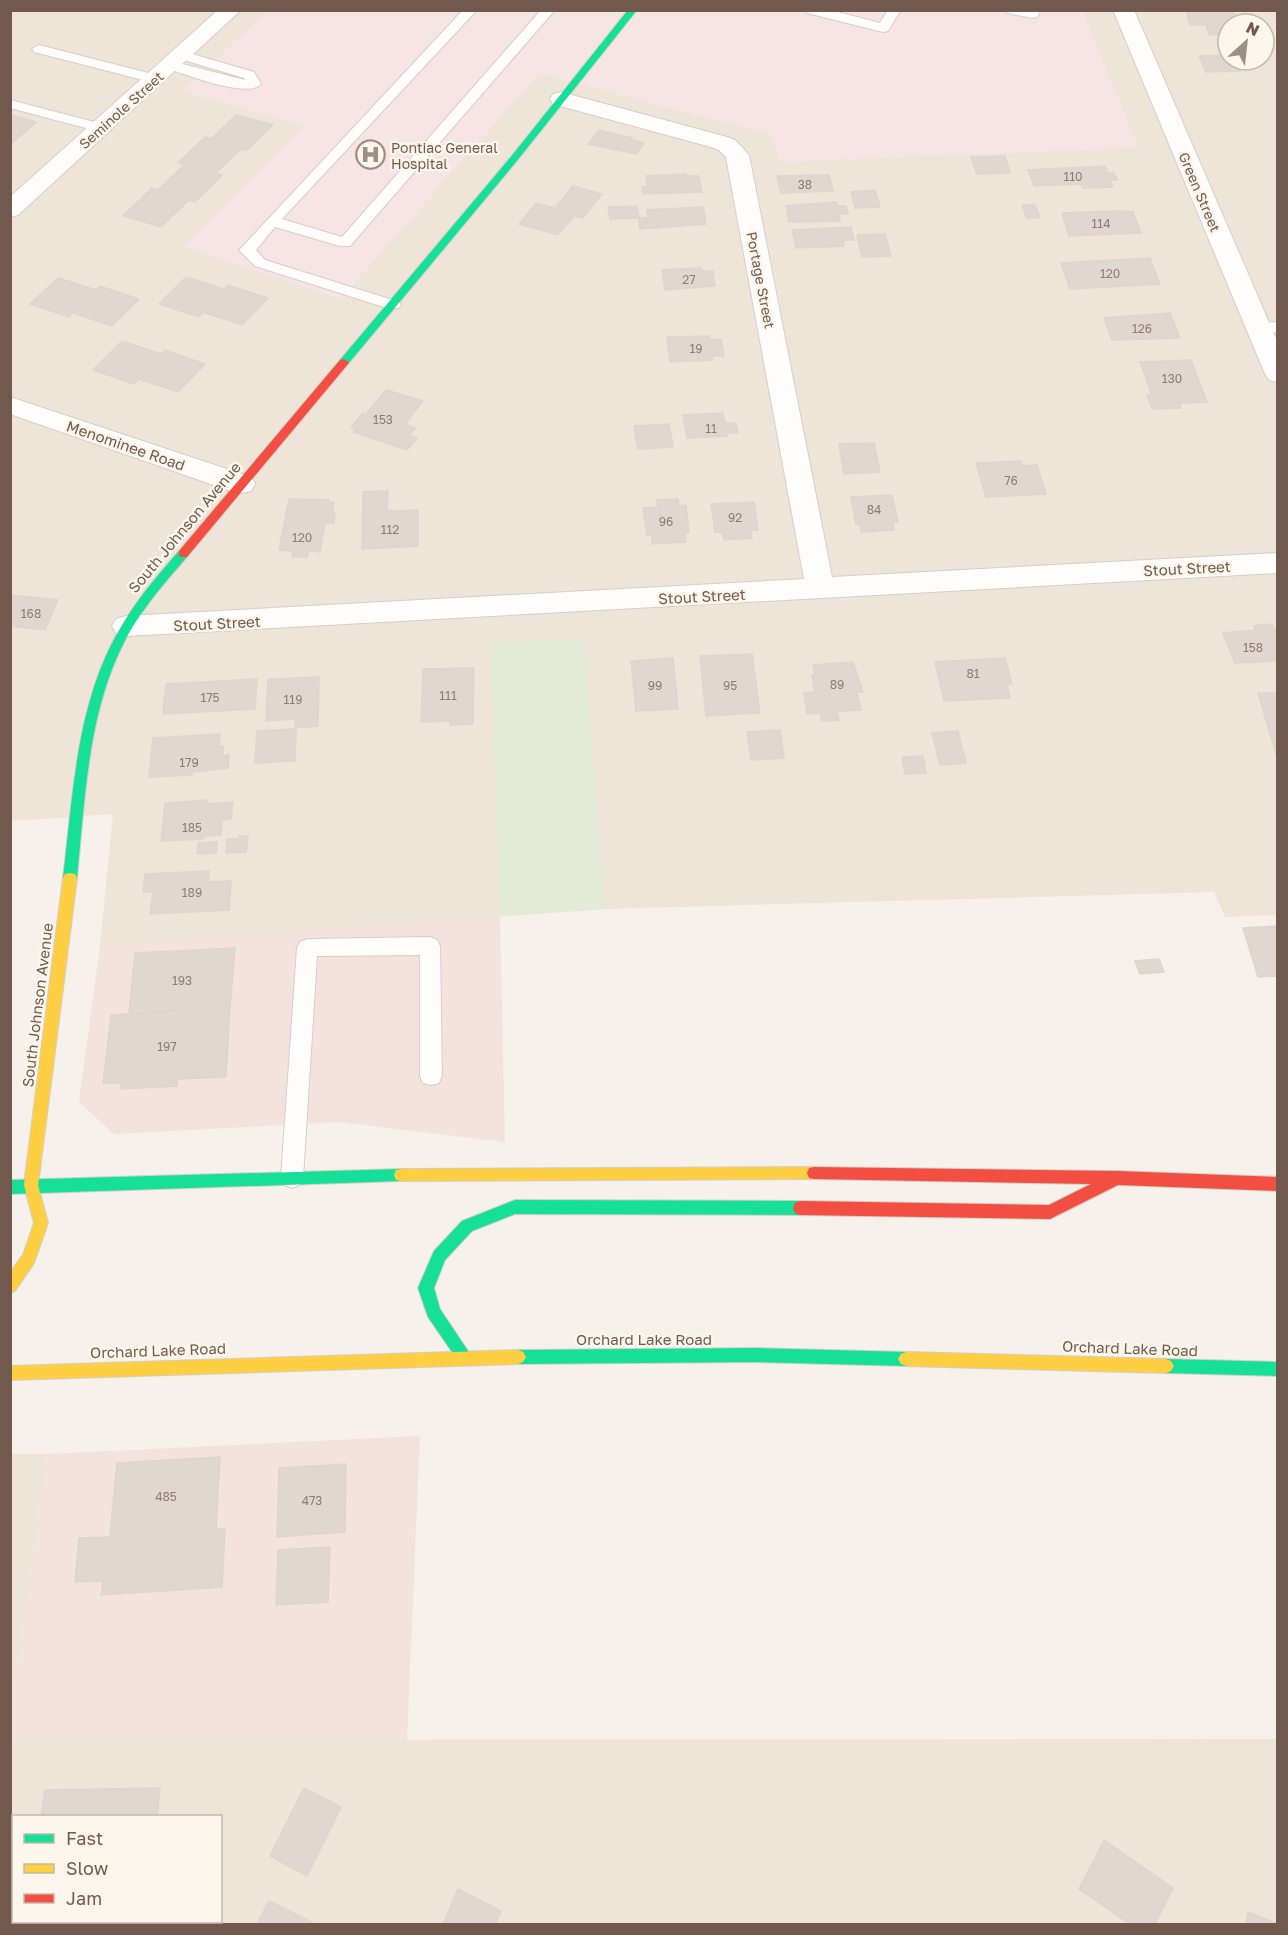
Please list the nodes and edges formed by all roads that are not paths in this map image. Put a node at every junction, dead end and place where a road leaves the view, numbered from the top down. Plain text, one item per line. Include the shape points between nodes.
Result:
1 (231, 10) edge
2 (471, 10) edge
3 (549, 10) edge
4 (633, 10) edge
5 (895, 10) edge
6 (1012, 10) edge
7 (1034, 10) edge
8 (1123, 10) edge
9 (813, 11) edge
10 (39, 49) dead end
11 (169, 66) junction
12 (561, 99) junction
13 (10, 104) edge
14 (101, 128) junction
15 (14, 203) edge
16 (272, 221) junction
17 (393, 305) junction
18 (1268, 327) edge
19 (1278, 374) edge
20 (10, 405) edge
21 (240, 484) junction
22 (1278, 563) edge
23 (820, 589) junction
24 (126, 626) junction
25 (431, 1076) dead end
26 (292, 1178) junction
27 (1117, 1178) junction
28 (1278, 1184) edge
29 (31, 1185) junction
30 (10, 1187) edge
31 (10, 1286) edge
32 (464, 1357) junction
33 (1278, 1369) edge
34 (10, 1373) edge

1 - 11 street, Seminole Street
2 - 16 lane
3 - 16 lane via 345,243
4 - 12 main road, South Johnson Avenue
5 - 9 lane via 883,28
6 - 7 lane via 1032,14
8 - 18 street, Green Street
10 - 11 lane
11 - 14 street, Seminole Street
12 - 17 main road, South Johnson Avenue
12 - 23 street, Portage Street via 720,142 737,155
13 - 14 lane
14 - 15 street, Seminole Street
16 - 17 lane via 247,250 260,263
17 - 21 main road, South Johnson Avenue
18 - 19 street, Green Street
20 - 21 street, Menominee Road
21 - 24 main road, South Johnson Avenue
22 - 23 street, Stout Street
23 - 24 street, Stout Street
24 - 29 main road, South Johnson Avenue via 104,674 88,732
25 - 26 lane via 430,946 307,948
26 - 27 main road via 735,1172
26 - 29 main road
27 - 28 main road
27 - 32 main road via 1050,1212 515,1207 467,1226 439,1256 426,1288 433,1312
29 - 30 main road
29 - 31 main road via 41,1223 29,1258
32 - 33 main road, Orchard Lake Road via 757,1355
32 - 34 main road, Orchard Lake Road

